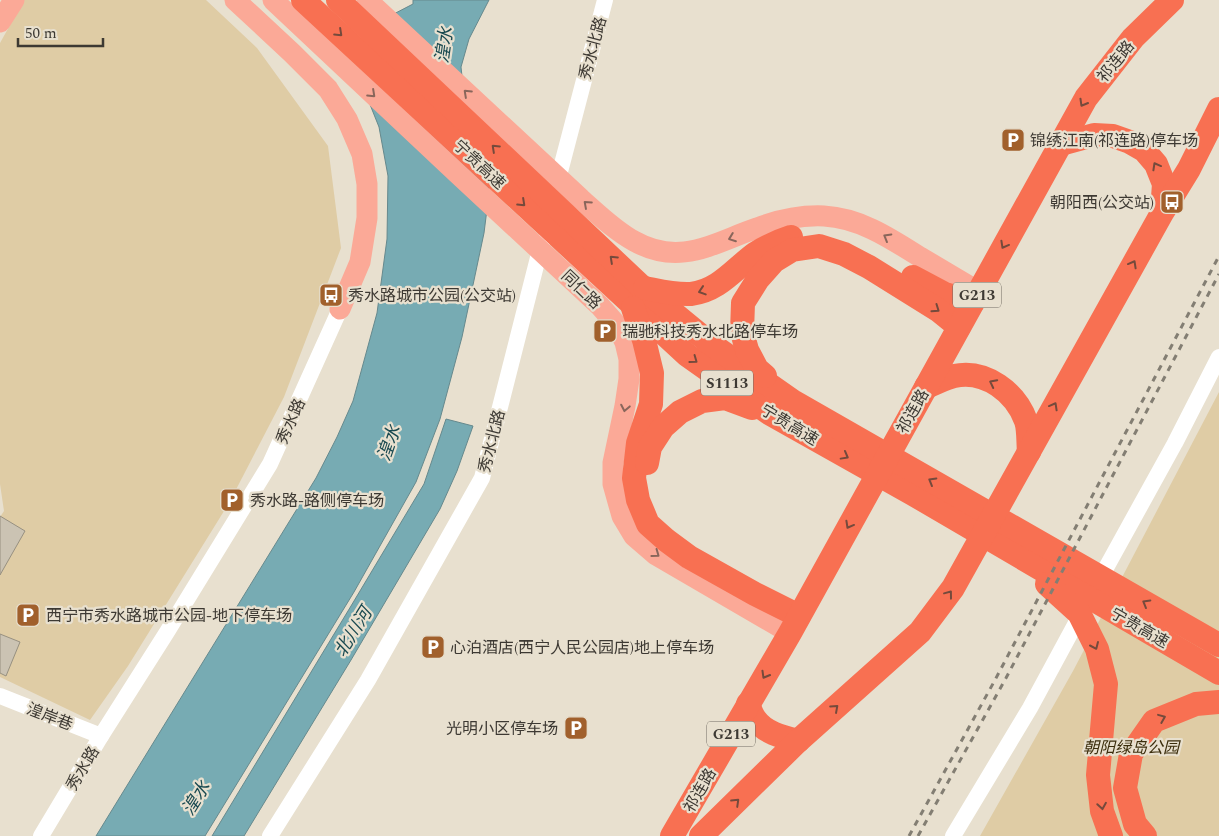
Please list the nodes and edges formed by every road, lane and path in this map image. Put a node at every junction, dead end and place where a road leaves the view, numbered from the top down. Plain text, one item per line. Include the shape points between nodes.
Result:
1 (14, 0) edge
2 (235, 0) edge
3 (273, 0) edge
4 (303, 0) edge
5 (338, 0) edge
6 (367, 0) edge
7 (605, 0) edge
8 (1172, 0) edge
9 (0, 22) edge
10 (1219, 110) edge
11 (1061, 144) junction
12 (1162, 213) junction
13 (750, 271) junction
14 (637, 296) junction
15 (976, 297) junction
16 (340, 309) joint
17 (959, 327) junction
18 (1219, 357) edge
19 (926, 387) junction
20 (794, 402) junction
21 (769, 413) junction
22 (644, 445) junction
23 (1029, 452) junction
24 (912, 494) junction
25 (798, 618) junction
26 (1219, 645) edge
27 (1219, 674) edge
28 (0, 696) edge
29 (1219, 702) edge
30 (748, 704) junction
31 (100, 736) junction
32 (798, 741) junction
33 (41, 836) edge
34 (270, 836) edge
35 (672, 836) edge
36 (701, 836) edge
37 (953, 836) edge
38 (1111, 836) edge
39 (1145, 836) edge

1 - 9 main road
2 - 16 main road, 秀水路 via 328,89 347,119 362,154 367,218 360,262
3 -> 25 main road, 同仁路 via 615,323 625,342 629,380 613,463 613,484 622,516 634,536 656,555 753,610
4 -> 14 highway, 宁贵高速 / S1113
14 -> 5 highway, 宁贵高速 / S1113
15 -> 6 main road via 928,262 870,227 847,219 802,216 757,228 698,250 679,253 656,250 635,242 581,199
7 - 34 street, 秀水北路 via 482,478 368,680
8 -> 11 highway, 祁连路 / G213 via 1134,38 1086,98
10 - 12 highway, 祁连路
12 -> 11 highway via 1164,184 1156,164 1144,150 1113,136 1094,135
11 -> 15 highway, 祁连路 / G213
23 -> 12 highway, 祁连路
13 -> 14 highway via 692,294
13 - 15 highway via 756,253 775,242 817,234 838,238 945,294
13 -> 17 highway via 792,250 819,246 869,267
13 - 20 highway via 743,303 742,332 747,350 757,369
14 - 20 highway, 宁贵高速 / S1113
14 -> 21 highway, 宁贵高速 / S1113 via 688,355
14 - 22 highway via 652,373
15 - 17 highway, 祁连路 / G213
16 - 31 street, 秀水路 via 270,464
17 - 19 highway, 祁连路 / G213
18 - 37 street via 1034,699
23 -> 19 highway via 1027,423 1019,405 1006,390 990,380 972,375 954,376
19 -> 25 highway, 祁连路 / G213
26 -> 20 highway, 宁贵高速 / S1113
21 - 22 highway via 725,398 702,402 680,412
21 -> 24 highway, 宁贵高速 / S1113
22 - 25 highway via 648,498 668,531 756,582
32 -> 23 highway, 祁连路 via 920,632 953,588
24 - 27 highway, 宁贵高速 / S1113
24 -> 38 highway via 1042,581 1079,614 1097,649 1106,684 1098,776 1102,811
25 -> 30 highway, 祁连路 / G213
28 - 31 street, 湟岸巷
39 -> 29 highway via 1135,824 1125,788 1131,754 1154,721 1196,704
30 - 32 highway via 764,728 780,737
30 - 35 highway, 祁连路 / G213
31 - 33 street, 秀水路
36 -> 32 highway, 祁连路

